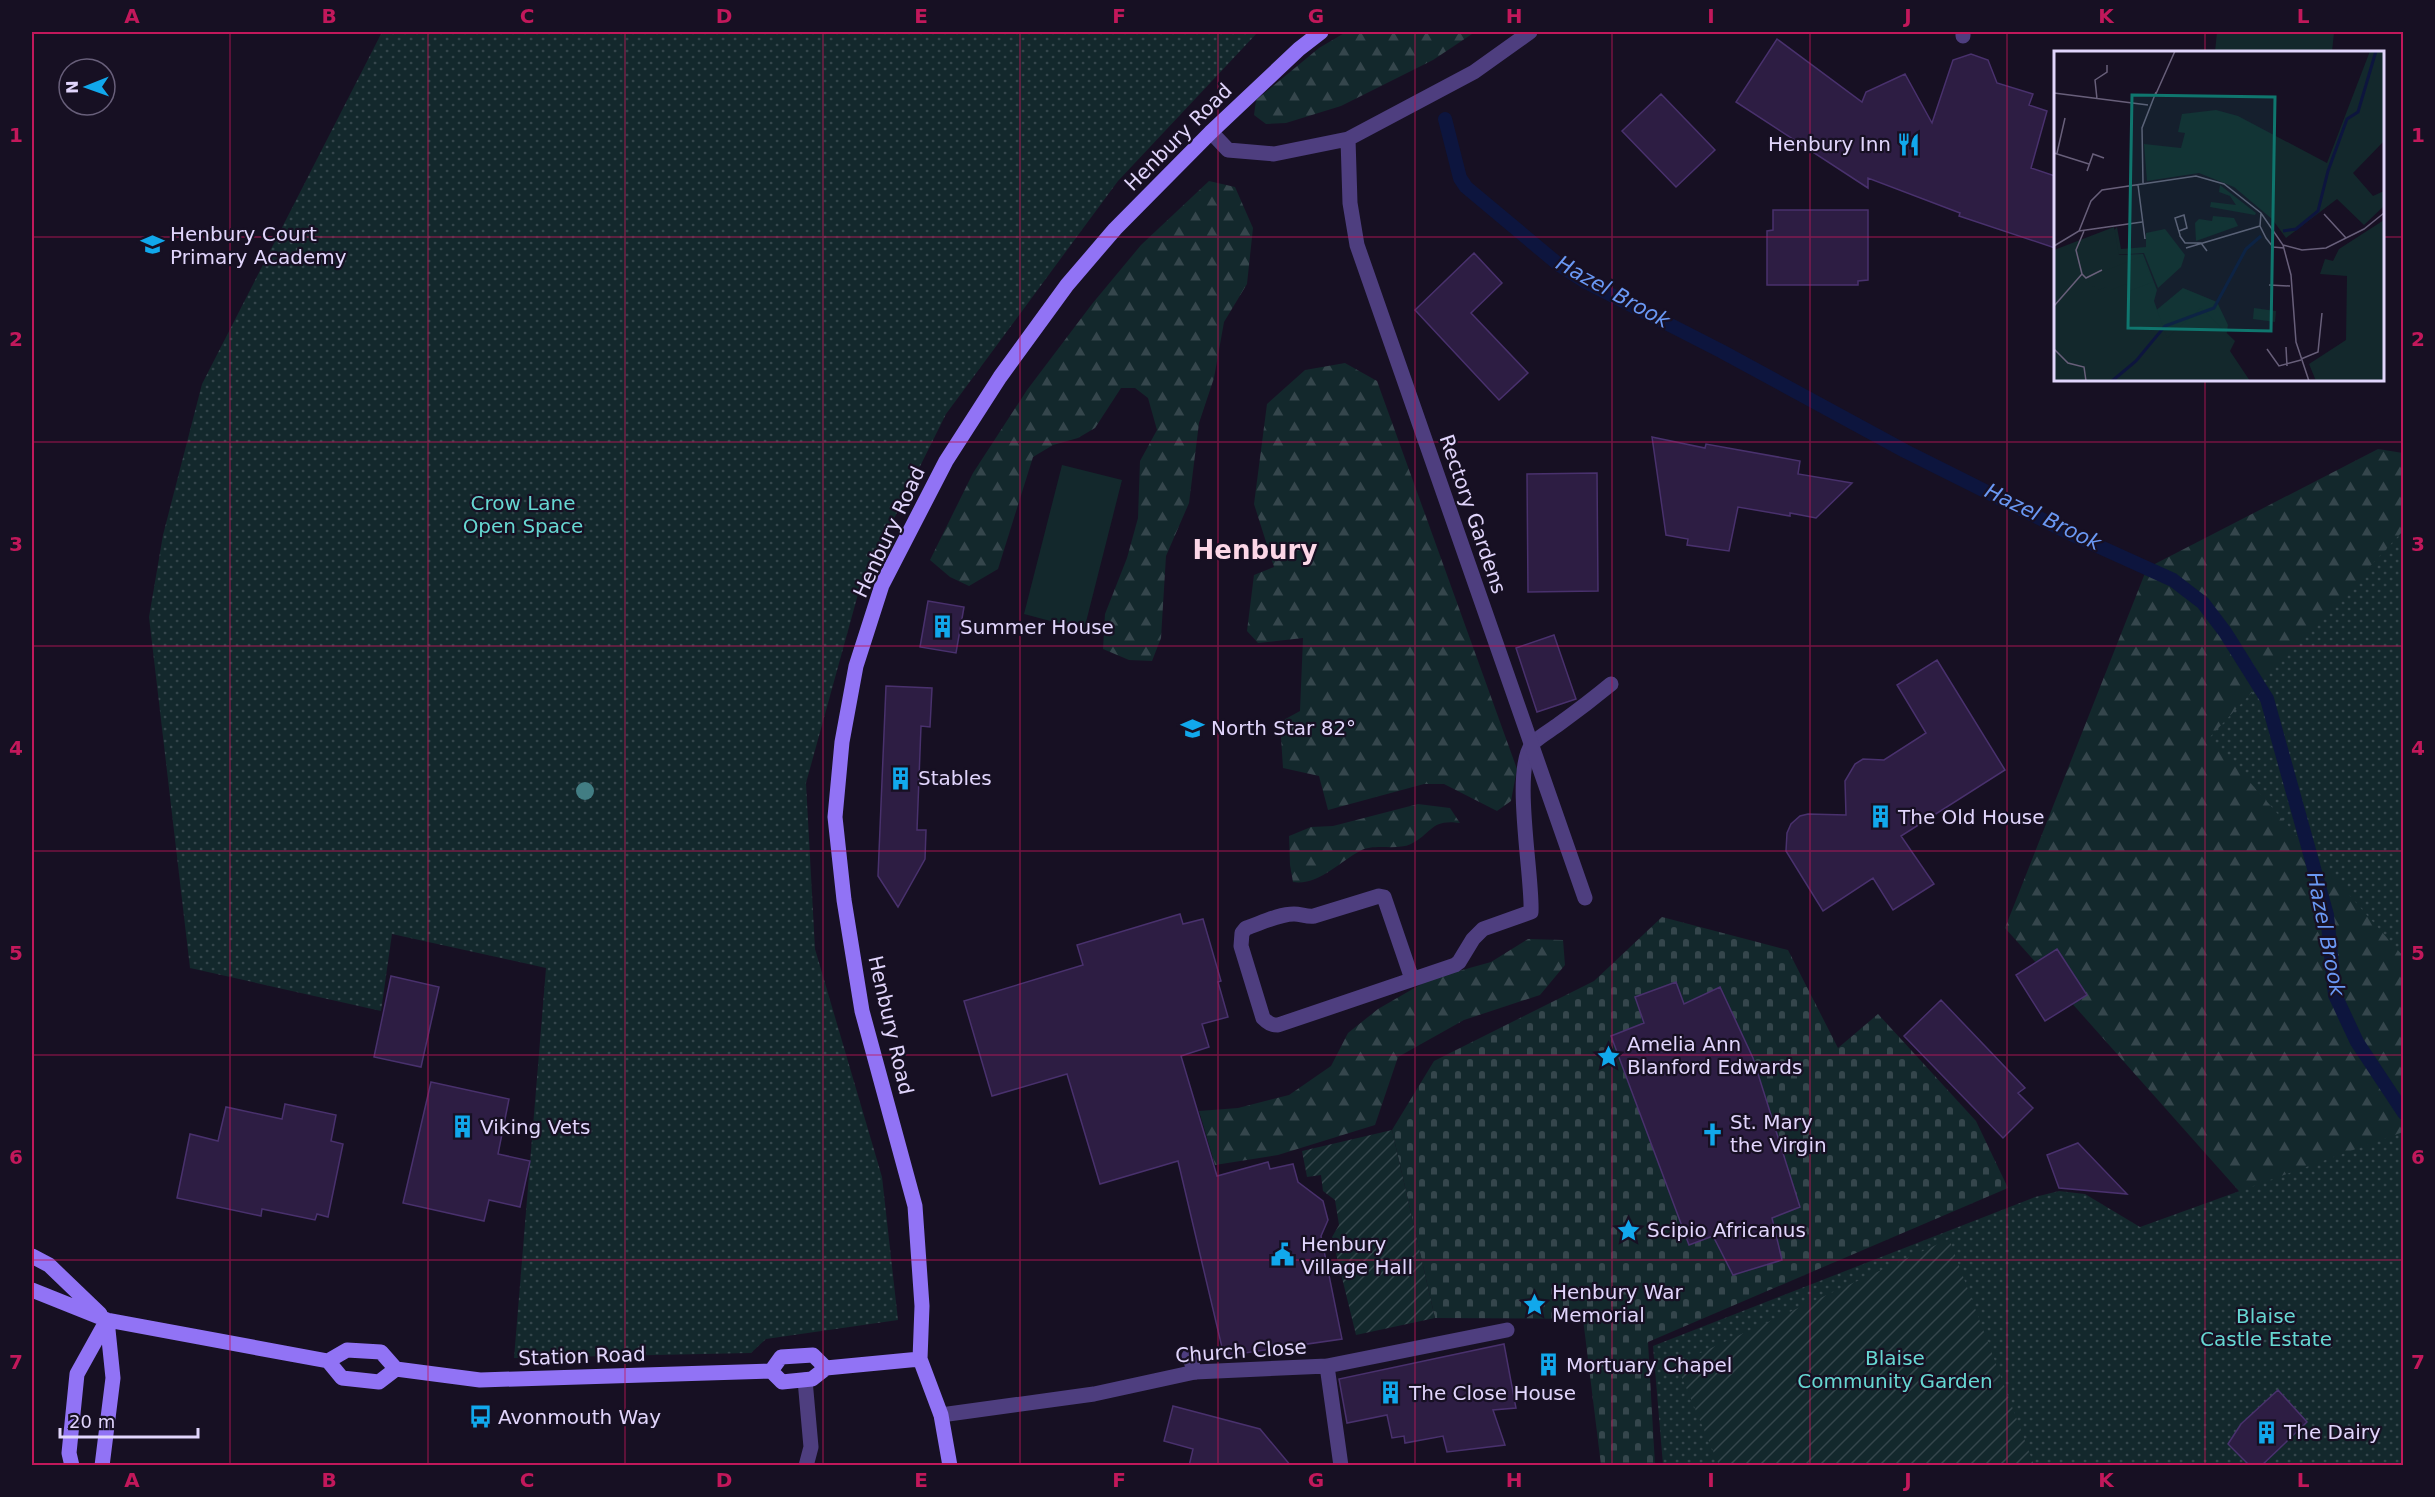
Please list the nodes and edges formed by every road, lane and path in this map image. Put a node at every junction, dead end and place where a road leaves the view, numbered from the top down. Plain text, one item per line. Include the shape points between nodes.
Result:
1 (1322, 32) edge
2 (1530, 32) edge
3 (1211, 132) junction
4 (1348, 139) junction
5 (1611, 684) dead end
6 (1532, 744) junction
7 (1586, 898) dead end
8 (1412, 979) junction
9 (32, 1256) edge
10 (32, 1290) edge
11 (107, 1320) junction
12 (1507, 1330) dead end
13 (1189, 1356) dead end
14 (920, 1359) junction
15 (328, 1361) junction
16 (1328, 1366) junction
17 (826, 1368) junction
18 (396, 1369) junction
19 (771, 1371) junction
20 (1195, 1372) junction
21 (805, 1380) junction
22 (941, 1415) junction
23 (72, 1466) edge
24 (102, 1466) edge
25 (806, 1466) edge
26 (950, 1466) edge
27 (1341, 1466) edge

1 - 3 main road, Henbury Road
2 - 4 street via 1441,92
3 - 4 street via 1228,150 1274,154
3 - 14 main road, Henbury Road via 1108,237 1067,285 1000,377 946,461 882,585 856,666 842,742 836,829 862,1011 915,1206 922,1306
4 - 6 street, Rectory Gardens via 1350,204 1357,245
5 - 6 street
6 - 7 street, Rectory Gardens
6 - 8 street via 1523,788 1531,912 1483,930 1459,962
8 - 8 street via 1273,1025 1263,1018 1241,946 1242,933 1246,928 1286,915 1314,916 1384,897
9 - 11 main road via 49,1265
10 - 11 main road
11 - 15 main road
11 - 23 main road via 77,1374 69,1453
11 - 24 main road via 113,1378
12 - 16 street, Church Close
13 - 20 street
14 - 17 main road
14 - 22 main road, Henbury Road
15 - 18 main road, Station Road via 347,1350 381,1353
15 - 18 main road via 342,1378 379,1382
16 - 20 street, Church Close
16 - 27 street
17 - 19 main road via 813,1355 781,1357
17 - 21 main road
18 - 19 main road, Station Road via 480,1380
19 - 21 main road, Station Road via 782,1382
20 - 22 street, Church Close via 1094,1394
21 - 25 street via 811,1447
22 - 26 main road, Henbury Road

